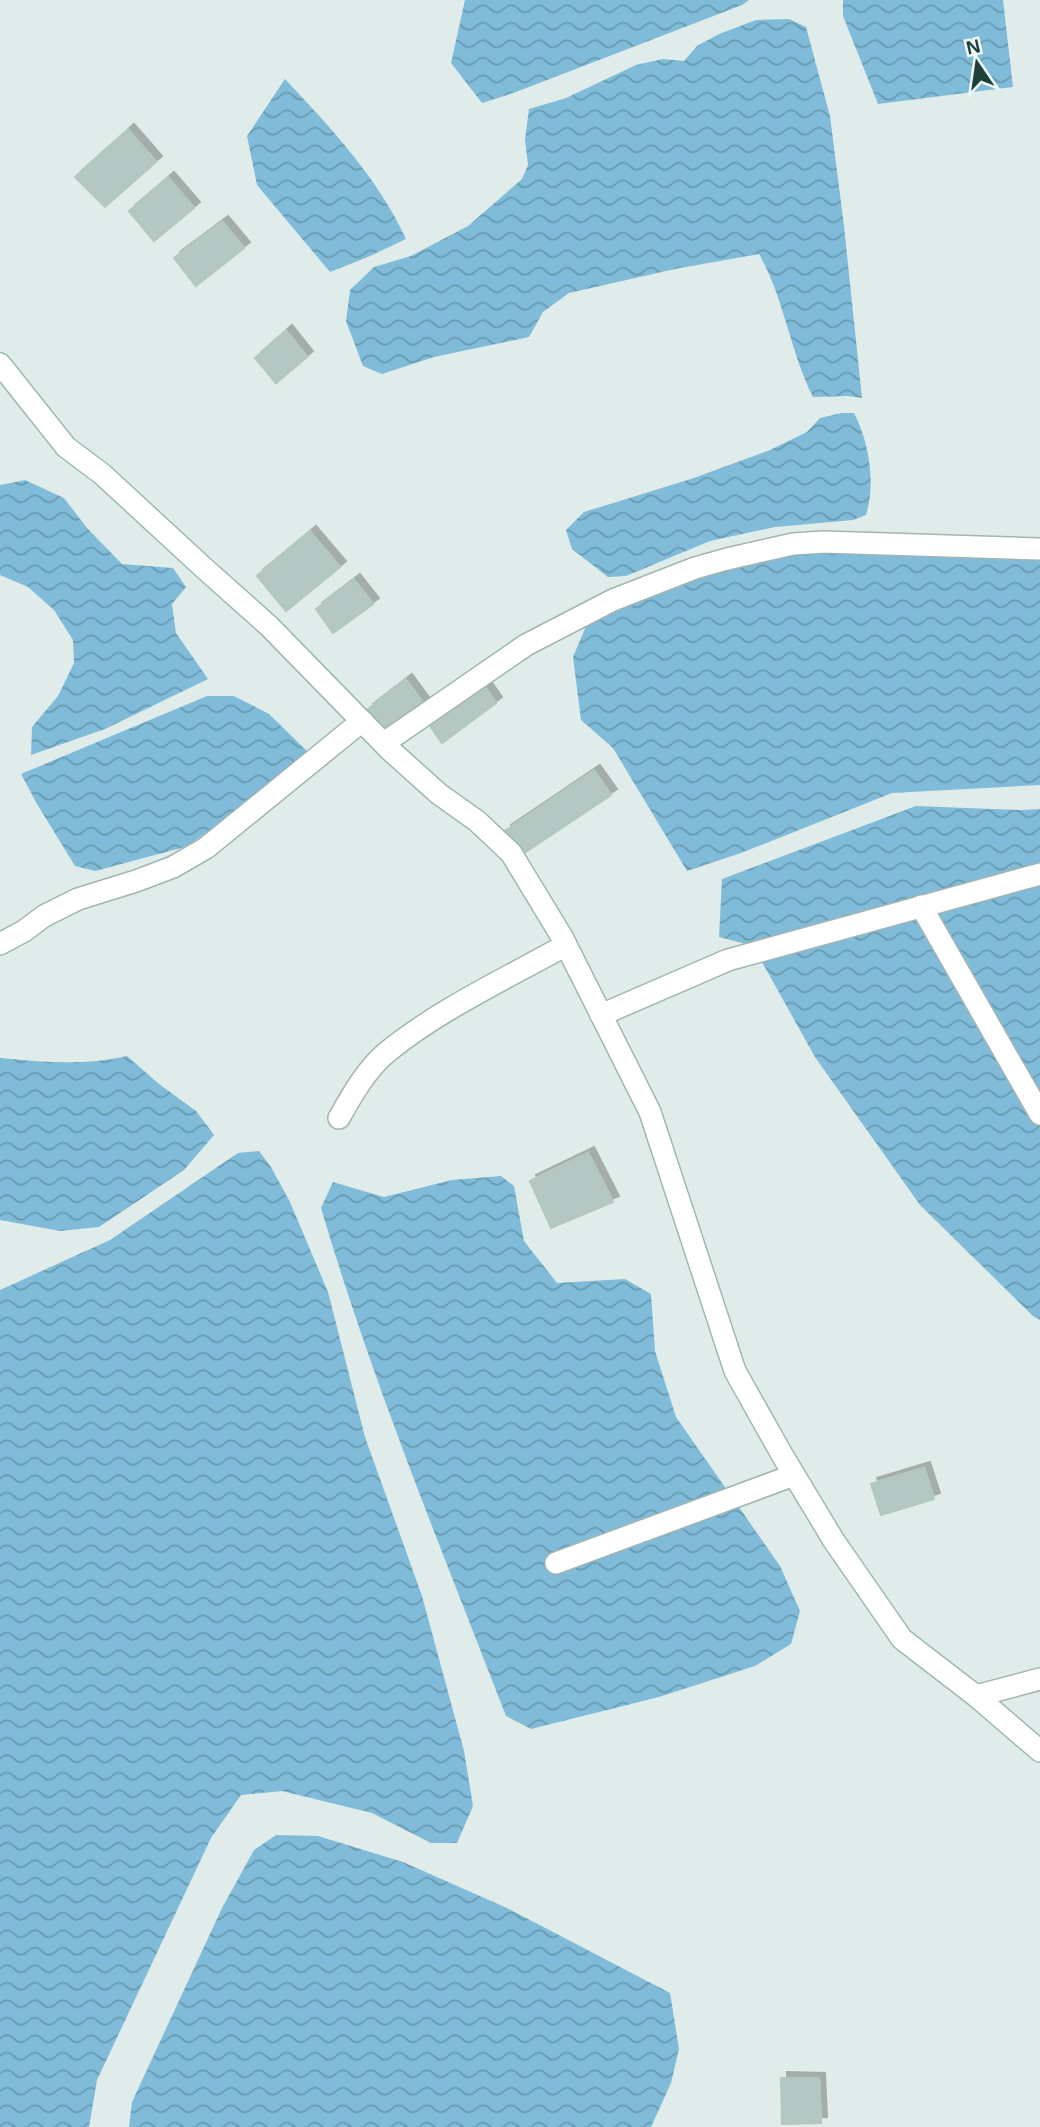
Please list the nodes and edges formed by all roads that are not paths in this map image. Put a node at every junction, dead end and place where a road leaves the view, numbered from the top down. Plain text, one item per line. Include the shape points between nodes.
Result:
1 (0, 365) edge
2 (1040, 548) edge
3 (362, 721) junction
4 (384, 743) junction
5 (1040, 874) edge
6 (921, 906) junction
7 (0, 944) edge
8 (566, 945) junction
9 (601, 1015) junction
10 (1040, 1114) edge
11 (339, 1118) dead end
12 (794, 1475) junction
13 (556, 1563) dead end
14 (1040, 1679) edge
15 (976, 1696) junction
16 (1040, 1751) edge

1 - 3 street via 66,447 102,474 269,626
2 - 4 street via 823,542 793,544 695,568 613,600 526,645
3 - 4 street
3 - 7 street via 205,848 173,867 78,899
4 - 8 street via 511,853
5 - 6 street
6 - 9 street via 727,960
6 - 10 street
8 - 9 street
8 - 11 street via 437,1018 385,1054 357,1086
9 - 12 street via 650,1112 735,1371
12 - 13 street
12 - 15 street via 902,1639
14 - 15 street
15 - 16 street

